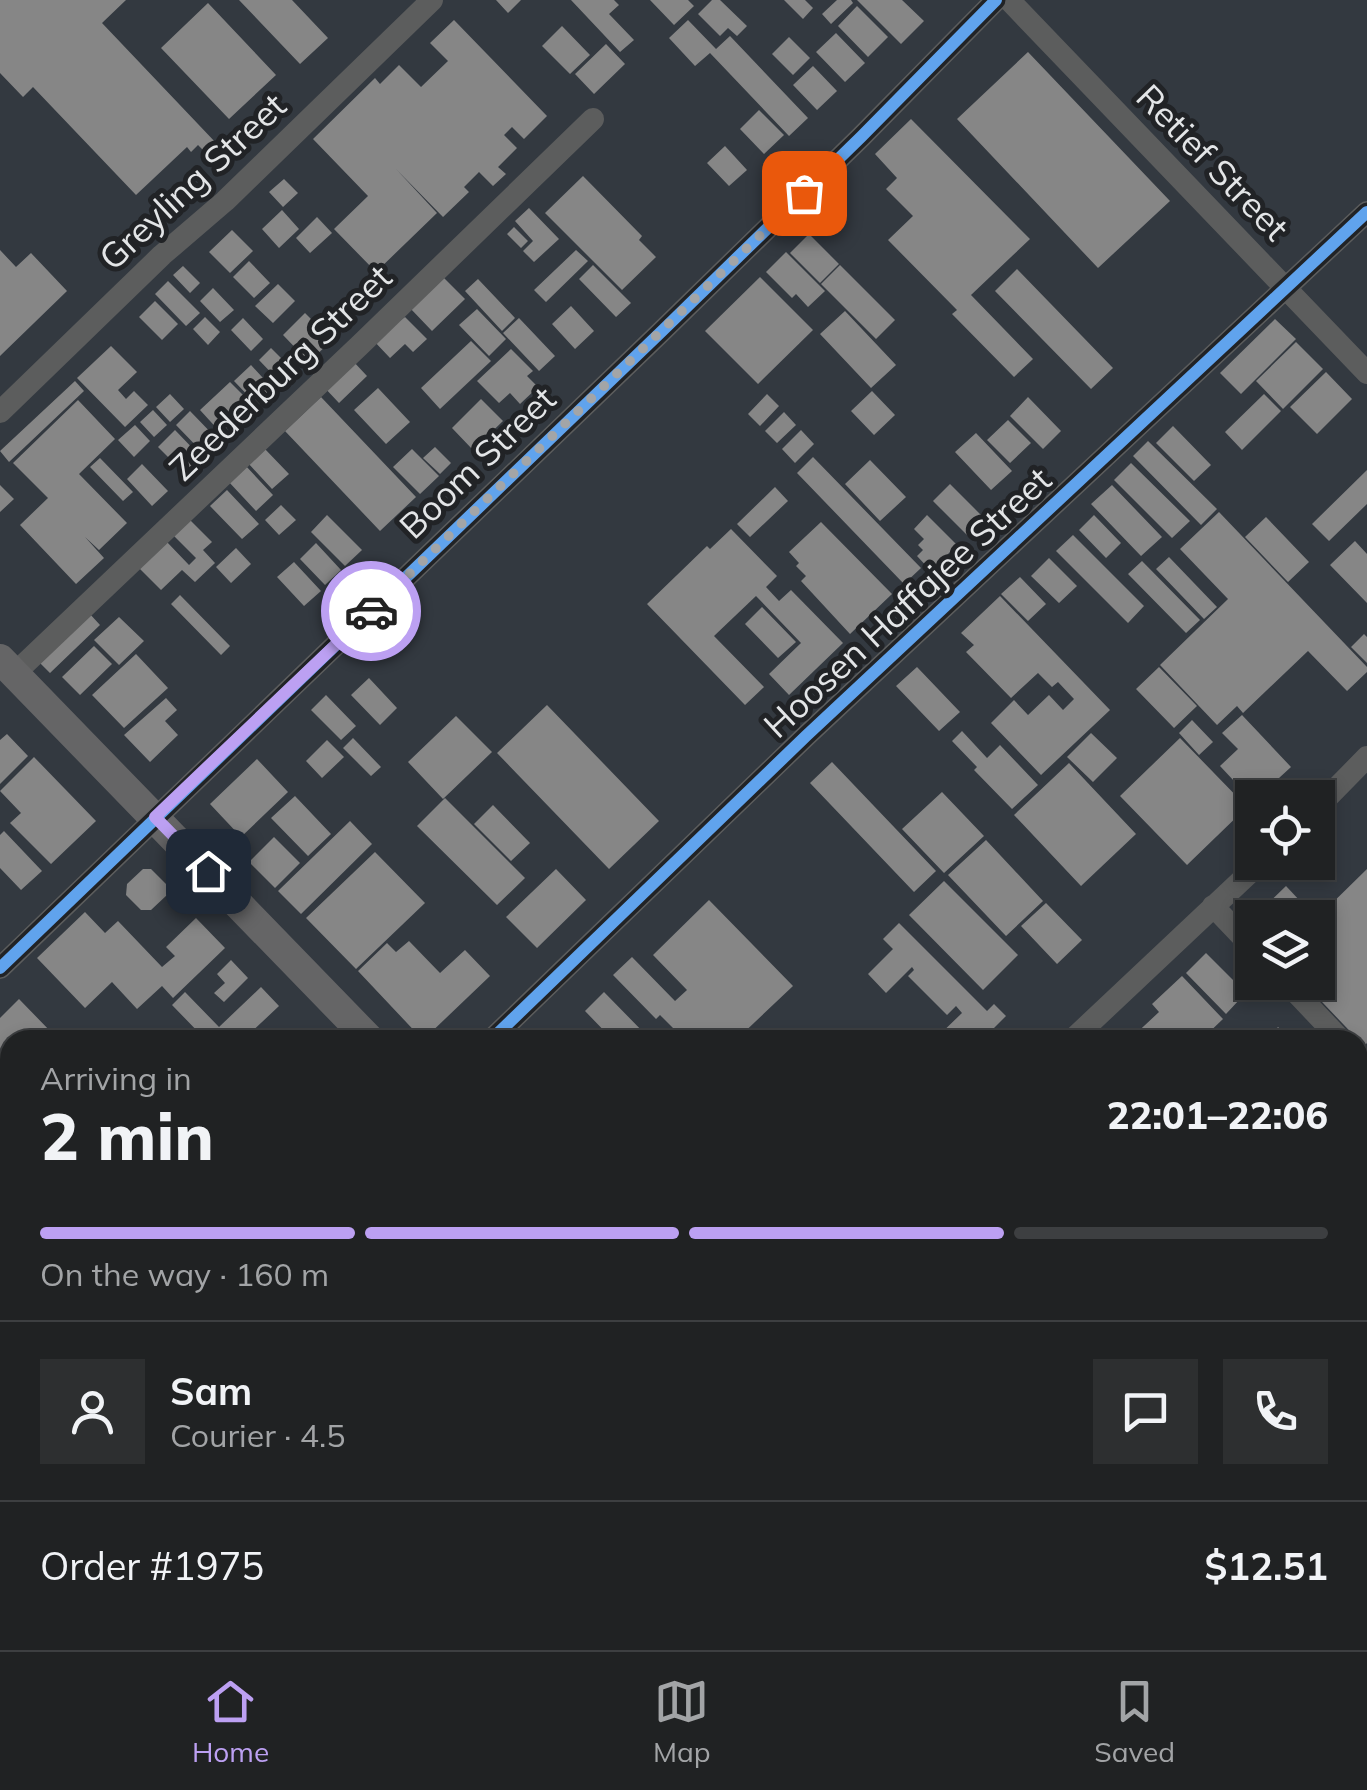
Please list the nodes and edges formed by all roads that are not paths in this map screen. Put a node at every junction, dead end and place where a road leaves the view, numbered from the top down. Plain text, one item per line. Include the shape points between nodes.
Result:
1 (432, 0) edge
2 (996, 0) edge
3 (1009, 0) edge
4 (594, 119) dead end
5 (1367, 212) edge
6 (1287, 289) junction
7 (1367, 372) edge
8 (0, 412) edge
9 (7, 666) edge
10 (1367, 757) edge
11 (1335, 790) edge
12 (155, 817) junction
13 (1241, 880) edge
14 (1213, 906) junction
15 (1235, 929) edge
16 (0, 968) edge
17 (1303, 1000) edge
18 (360, 1030) edge
19 (502, 1030) edge
20 (1083, 1030) edge
21 (1332, 1030) edge

1 - 8 street, Greyling Street
2 - 12 street, Boom Street via 621,372
3 - 6 street, Retief Street
4 - 9 street, Zeederburg Street via 346,358
5 - 6 street, Hoosen Haffajee Street
6 - 7 street, Retief Street
6 - 19 street, Hoosen Haffajee Street via 806,736
9 - 12 main road
10 - 11 street
12 - 16 street, Boom Street
12 - 18 main road
13 - 14 street
14 - 15 street
14 - 20 street
17 - 21 street

